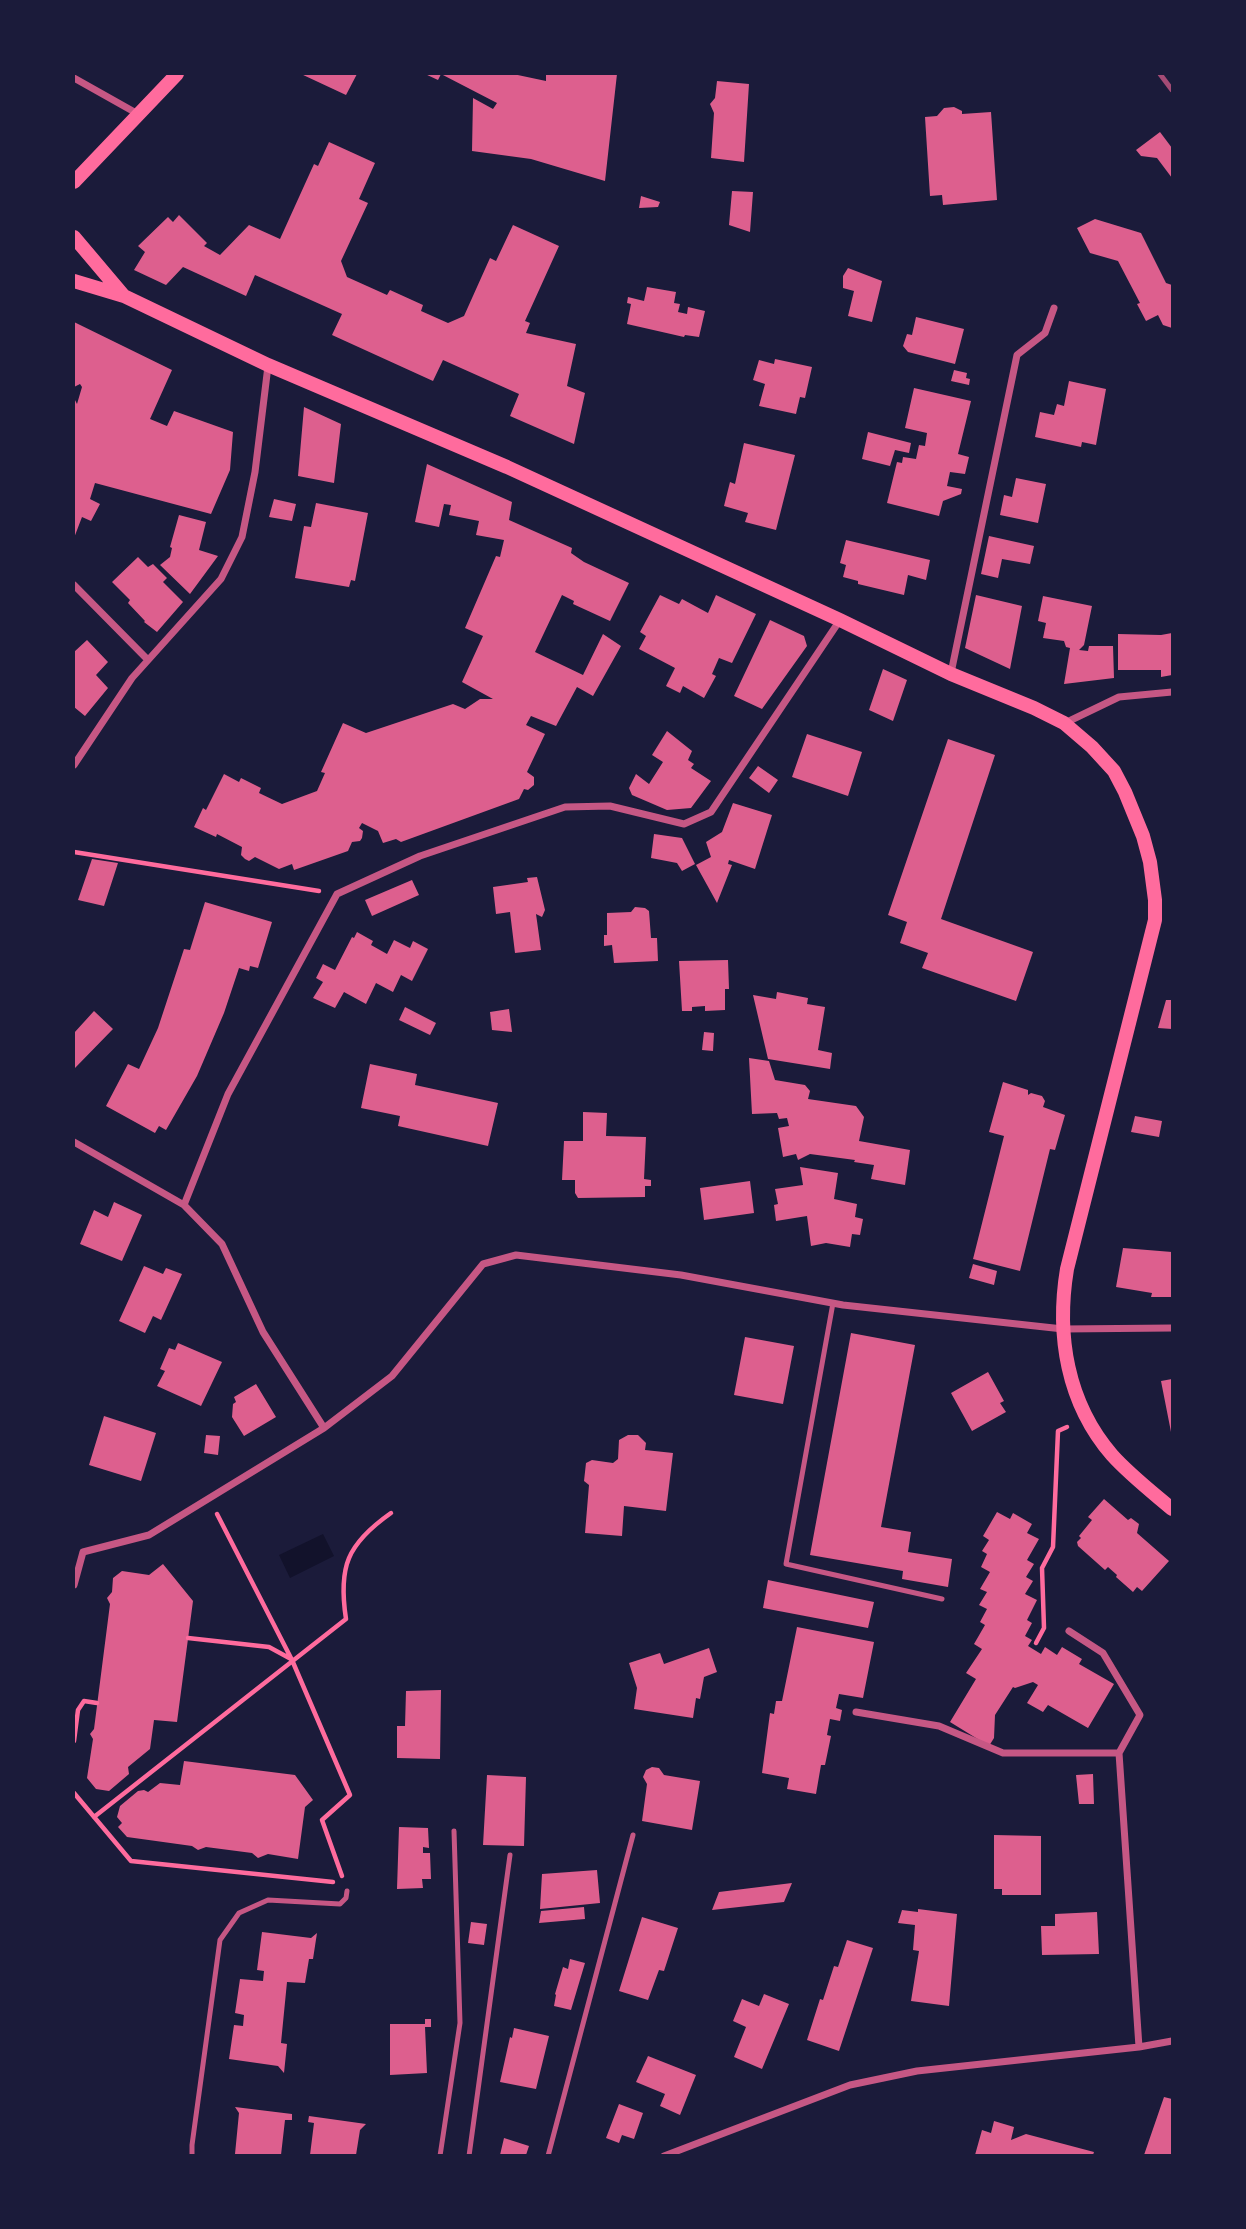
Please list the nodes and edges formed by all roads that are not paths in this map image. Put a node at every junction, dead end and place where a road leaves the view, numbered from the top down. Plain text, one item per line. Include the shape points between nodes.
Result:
1 (177, 74) edge
2 (74, 78) edge
3 (138, 114) junction
4 (74, 182) edge
5 (74, 237) edge
6 (74, 281) edge
7 (124, 296) junction
8 (1054, 309) dead end
9 (268, 365) junction
10 (74, 585) edge
11 (840, 620) junction
12 (148, 660) junction
13 (951, 674) junction
14 (1172, 692) edge
15 (1064, 723) junction
16 (74, 765) edge
17 (74, 1142) edge
18 (184, 1205) junction
19 (833, 1303) junction
20 (1172, 1328) edge
21 (1063, 1329) junction
22 (324, 1428) junction
23 (1172, 1509) edge
24 (74, 1585) edge
25 (942, 1600) dead end
26 (1069, 1632) dead end
27 (856, 1712) dead end
28 (1119, 1753) junction
29 (454, 1831) dead end
30 (633, 1835) dead end
31 (510, 1855) dead end
32 (347, 1891) dead end
33 (1172, 2041) edge
34 (1139, 2047) junction
35 (192, 2155) edge
36 (440, 2155) edge
37 (469, 2155) edge
38 (548, 2155) edge
39 (664, 2155) edge

1 - 3 main road
2 - 3 street
3 - 4 main road
5 - 7 main road
6 - 7 main road
7 - 9 main road
8 - 13 street via 1045,333 1017,355
9 - 11 main road via 507,467
9 - 12 street via 242,537 221,579
10 - 12 street
11 - 13 main road
11 - 18 street via 711,812 684,824 610,806 565,807 420,856 337,894 228,1094
12 - 16 street
13 - 15 main road
14 - 15 street via 1119,697
15 - 21 main road via 1114,771 1125,792 1150,862 1155,920 1068,1269
17 - 18 street
18 - 22 street via 222,1244 264,1332
19 - 21 street
19 - 22 street via 681,1275 516,1255 483,1264 392,1376
19 - 25 lane via 786,1563
20 - 21 street
21 - 23 main road via 1070,1375 1087,1418 1112,1455
22 - 24 street via 149,1535 83,1552
26 - 28 street via 1103,1653 1140,1715
27 - 28 street via 939,1726 1003,1754
28 - 34 street
29 - 36 lane via 460,2023
30 - 38 lane
31 - 37 lane
32 - 35 lane via 340,1904 268,1900 239,1913 220,1940
33 - 34 street
34 - 39 street via 917,2071 850,2085

